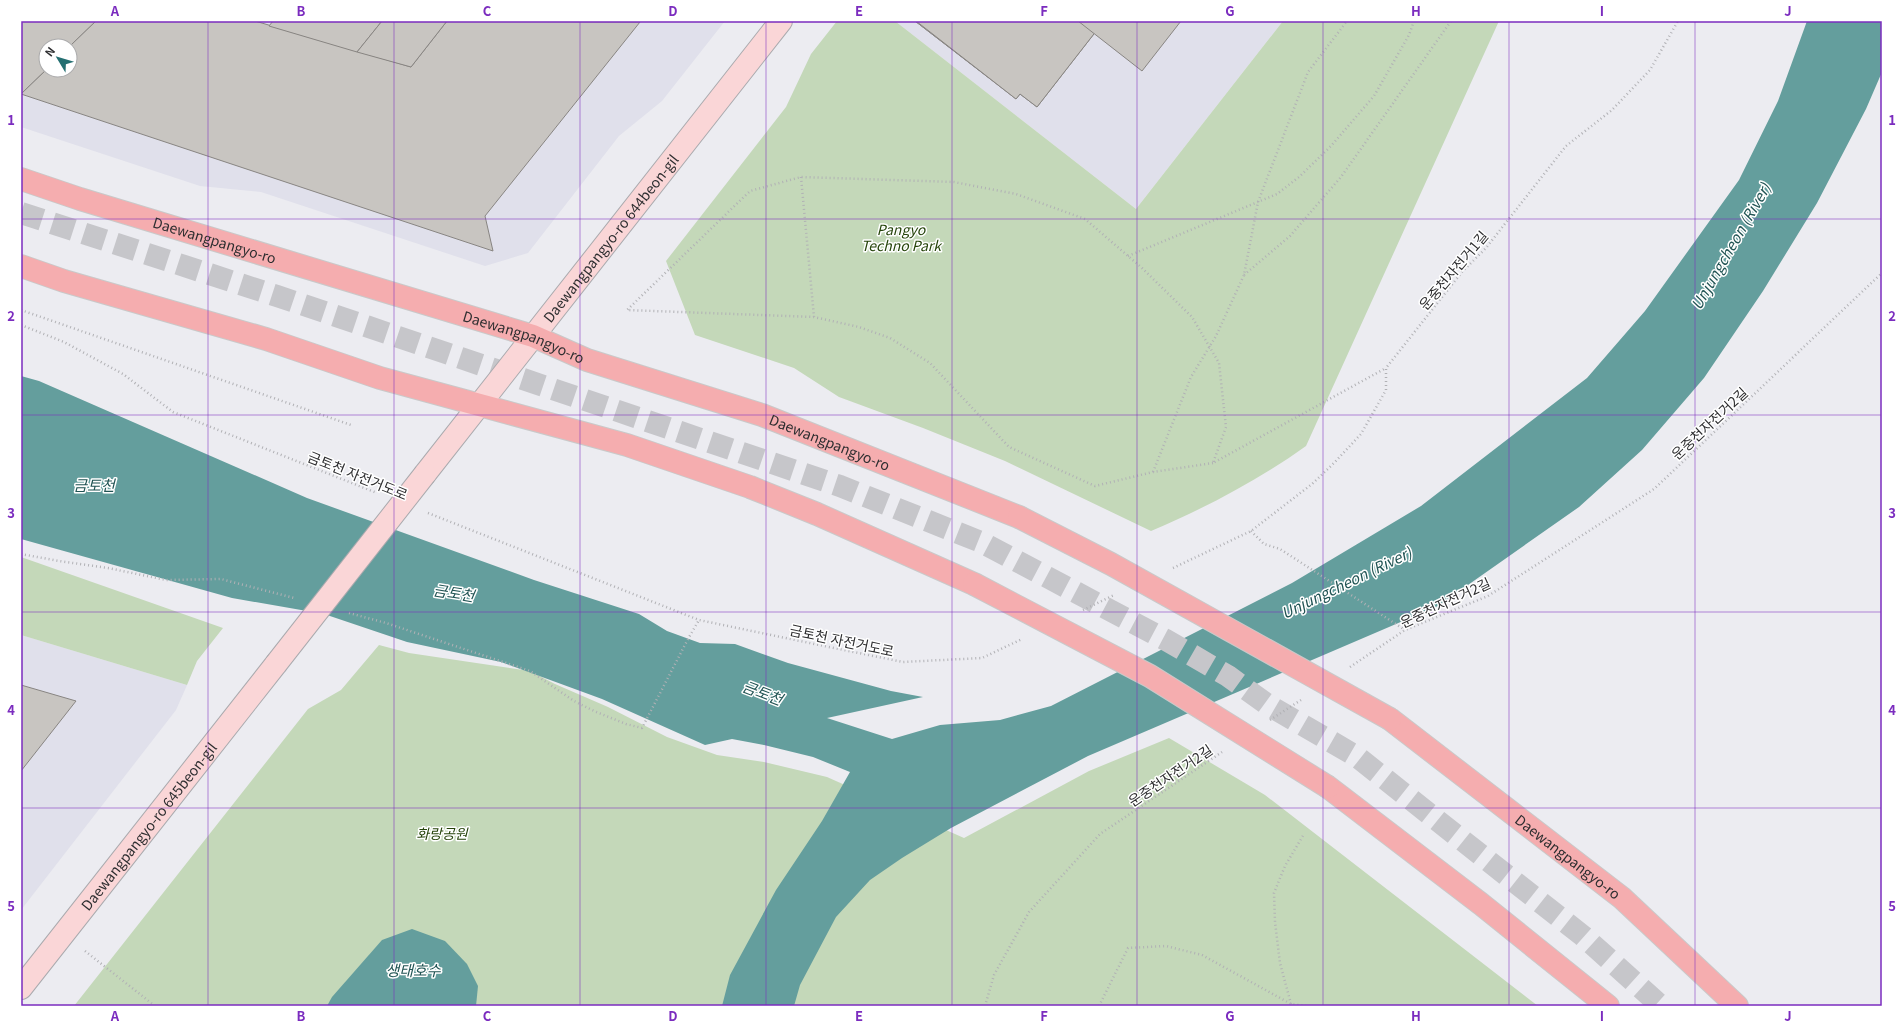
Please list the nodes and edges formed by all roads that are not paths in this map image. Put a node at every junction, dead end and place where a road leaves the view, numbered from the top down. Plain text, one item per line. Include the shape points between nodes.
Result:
1 (780, 21) edge
2 (21, 179) edge
3 (21, 266) edge
4 (533, 336) junction
5 (479, 405) junction
6 (425, 474) joint
7 (21, 988) edge
8 (1608, 1006) edge
9 (1737, 1006) edge

1 - 4 street, Daewangpangyo-ro 644beon-gil
2 - 4 main road, Daewangpangyo-ro
3 - 5 main road via 64,281 266,339 380,378
4 - 5 street, Daewangpangyo-ro 644beon-gil
4 - 9 main road, Daewangpangyo-ro, bridge via 587,360 762,415 1018,517 1111,564 1390,719 1622,898
5 - 6 street, Daewangpangyo-ro 644beon-gil
5 - 8 main road, bridge via 627,445 817,514 974,584 1150,676 1328,787
6 - 7 street, Daewangpangyo-ro 645beon-gil, bridge

